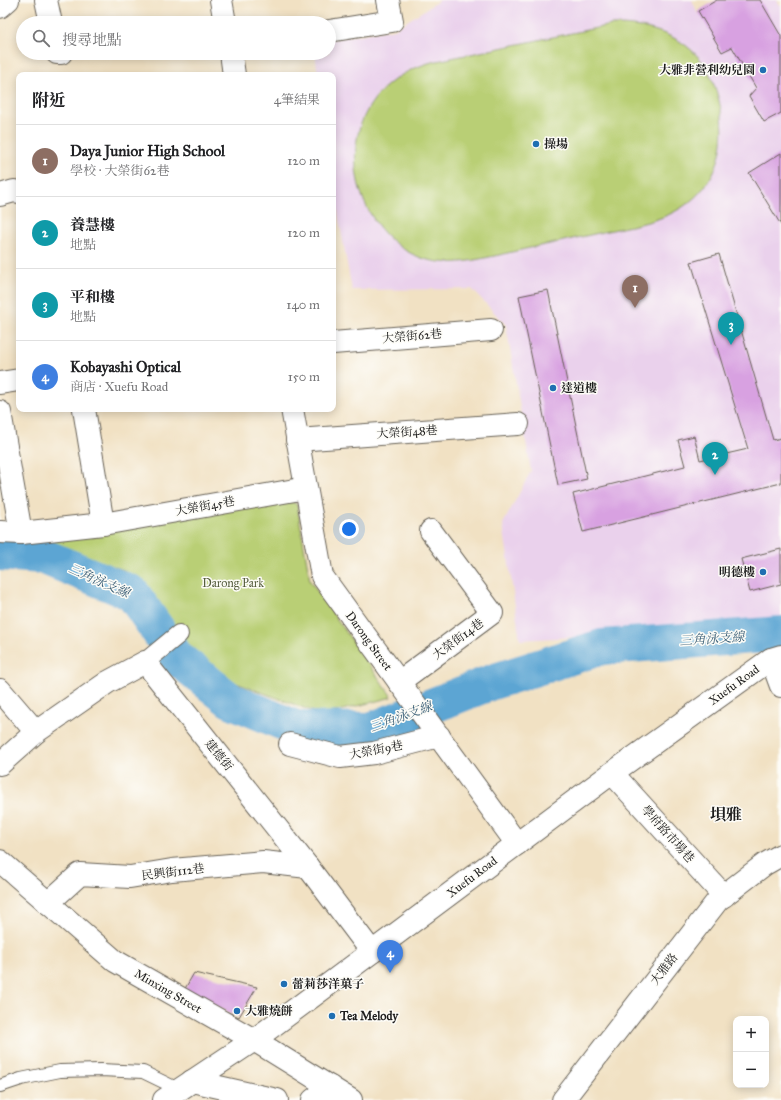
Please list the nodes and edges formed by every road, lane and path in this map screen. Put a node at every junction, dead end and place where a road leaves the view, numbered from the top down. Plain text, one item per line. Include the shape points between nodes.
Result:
1 (8, 0) edge
2 (46, 0) edge
3 (222, 0) edge
4 (388, 0) edge
5 (0, 7) edge
6 (49, 16) edge
7 (224, 16) edge
8 (336, 30) edge
9 (232, 60) edge
10 (234, 72) edge
11 (16, 191) edge
12 (0, 195) edge
13 (491, 330) dead end
14 (336, 343) edge
15 (16, 380) edge
16 (0, 383) edge
17 (0, 412) edge
18 (84, 412) edge
19 (292, 412) edge
20 (518, 424) dead end
21 (297, 440) junction
22 (306, 488) junction
23 (103, 524) junction
24 (431, 531) dead end
25 (0, 532) edge
26 (21, 533) junction
27 (179, 634) dead end
28 (776, 657) edge
29 (145, 662) junction
30 (402, 686) junction
31 (781, 686) edge
32 (0, 690) edge
33 (36, 732) junction
34 (436, 732) junction
35 (290, 744) dead end
36 (0, 764) edge
37 (612, 773) junction
38 (517, 844) junction
39 (781, 855) edge
40 (0, 861) edge
41 (308, 867) junction
42 (724, 896) junction
43 (48, 903) junction
44 (372, 952) junction
45 (254, 1040) junction
46 (0, 1086) edge
47 (330, 1087) junction
48 (179, 1090) edge
49 (277, 1100) edge
50 (313, 1100) edge
51 (352, 1100) edge
52 (563, 1100) edge

1 - 5 street
2 - 6 street
3 - 7 street
4 - 8 street via 392,20
9 - 10 street
11 - 12 street
13 - 14 street, 大榮街62巷
15 - 16 street
17 - 26 street
18 - 23 street
19 - 21 street, Darong Street
20 - 21 street, 大榮街48巷
21 - 22 street, Darong Street
22 - 23 street, 大榮街45巷
22 - 30 street, Darong Street via 322,576
23 - 26 street, 大榮街45巷
24 - 30 street, 大榮街14巷 via 492,614
25 - 26 street, 大榮街45巷
27 - 29 street
28 - 31 street
28 - 37 street, Xuefu Road
29 - 33 street via 108,682
29 - 41 street, 建德街
30 - 34 street, Darong Street
32 - 33 street
33 - 36 street
34 - 35 street, 大榮街9巷 via 374,753 340,756
34 - 38 street, Darong Street
37 - 38 street, Xuefu Road
37 - 42 street, 學府路市場巷
38 - 44 street, Xuefu Road
39 - 42 street, 大雅路 via 765,864
40 - 43 street, Minxing Street
41 - 43 street, 民興街112巷 via 263,862 172,870 130,877 80,874
41 - 44 street, 建德街
42 - 52 street, 大雅路 via 713,906
43 - 45 street, Minxing Street via 115,961
44 - 45 street, Xuefu Road
45 - 47 street, Minxing Street
45 - 48 street, Xuefu Road
46 - 48 lane via 60,1071 101,1070 143,1072
47 - 50 street
47 - 51 street, Minxing Street
48 - 49 street

